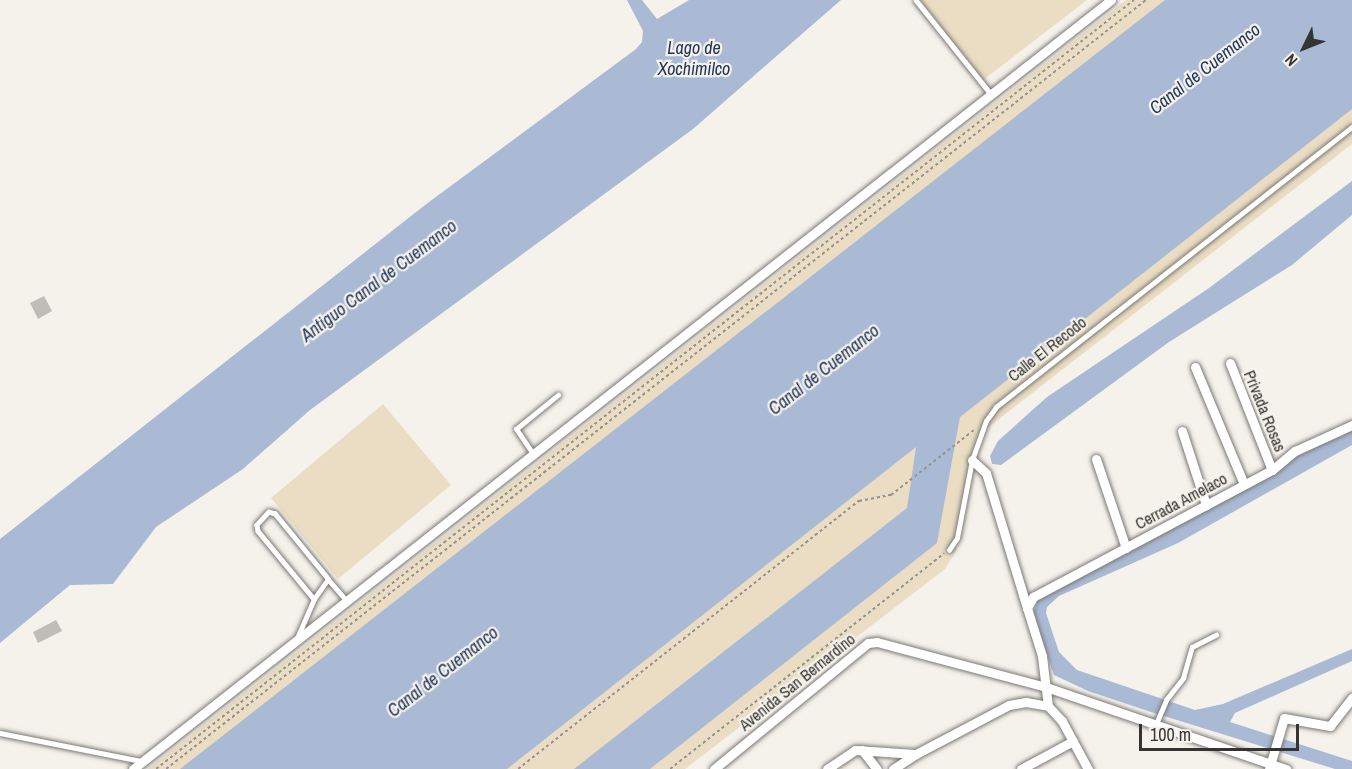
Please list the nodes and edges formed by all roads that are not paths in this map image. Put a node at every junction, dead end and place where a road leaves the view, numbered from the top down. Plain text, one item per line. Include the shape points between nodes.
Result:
1 (916, 0) edge
2 (1111, 0) edge
3 (991, 94) junction
4 (1352, 127) edge
5 (1230, 363) dead end
6 (1195, 367) dead end
7 (558, 395) dead end
8 (1352, 425) edge
9 (1182, 431) dead end
10 (533, 454) junction
11 (1096, 459) dead end
12 (972, 460) junction
13 (1272, 470) junction
14 (1244, 484) junction
15 (1206, 505) junction
16 (1126, 548) junction
17 (949, 550) road end
18 (328, 579) junction
19 (314, 599) junction
20 (347, 601) junction
21 (1027, 608) junction
22 (1216, 635) dead end
23 (296, 641) junction
24 (1046, 687) junction
25 (1352, 698) edge
26 (1048, 706) junction
27 (1157, 720) junction
28 (0, 733) edge
29 (1073, 741) junction
30 (862, 750) junction
31 (916, 754) junction
32 (142, 761) junction
33 (1271, 764) edge
34 (133, 769) edge
35 (714, 769) edge
36 (827, 769) edge
37 (877, 769) edge
38 (893, 769) edge
39 (1022, 769) edge
40 (1088, 769) edge
41 (1286, 769) edge

1 - 3 lane
2 - 3 street
3 - 10 street
4 - 12 lane, Calle El Recodo via 996,407 986,421
5 - 13 street, Privada Rosas
6 - 14 street
7 - 10 lane via 516,429
8 - 13 street, Cerrada Amelaco via 1295,451
9 - 15 street
10 - 20 street
11 - 16 street
12 - 17 lane, Calle El Recodo via 957,538
12 - 21 street via 986,473
13 - 14 street, Cerrada Amelaco
14 - 15 street, Cerrada Amelaco
15 - 16 street, Cerrada Amelaco
16 - 21 street, Cerrada Amelaco via 1037,595
18 - 19 lane
18 - 19 lane via 275,514 269,512 258,525 258,531
18 - 20 lane
19 - 23 lane
20 - 23 street
21 - 24 street
22 - 27 lane via 1192,647 1183,678
23 - 32 street
24 - 26 street
24 - 27 street, Avenida San Bernardino
24 - 35 street, Avenida San Bernardino via 887,643 868,644
25 - 33 street via 1330,726 1288,716 1281,721
26 - 29 street
26 - 31 street via 1026,702 1009,705
27 - 33 street, Avenida San Bernardino
28 - 32 lane
29 - 39 street
29 - 40 street
30 - 31 street
30 - 36 street via 848,752
30 - 37 street
31 - 38 street
32 - 34 street
33 - 41 street, Avenida San Bernardino

